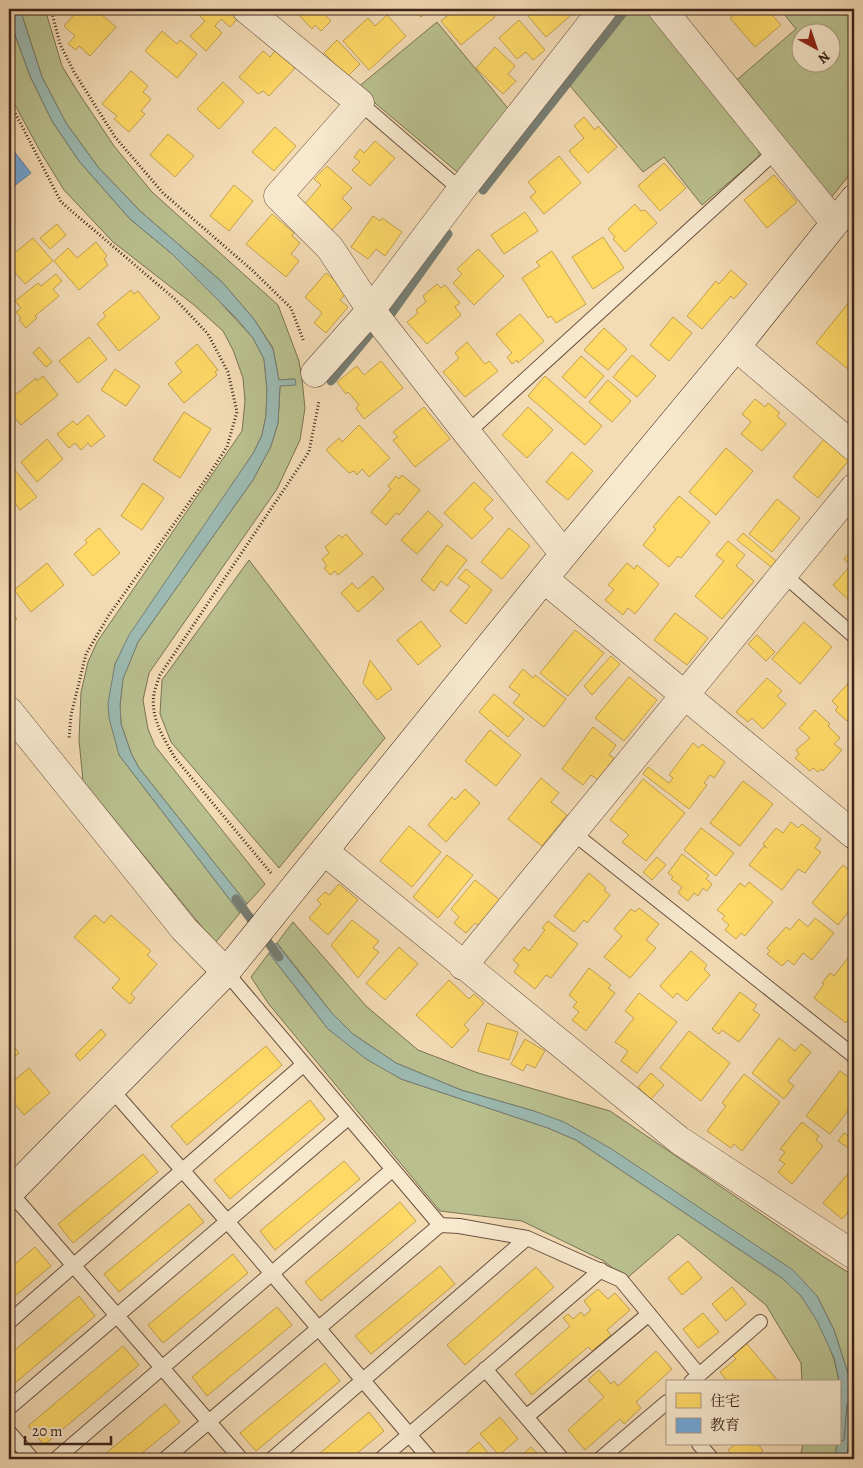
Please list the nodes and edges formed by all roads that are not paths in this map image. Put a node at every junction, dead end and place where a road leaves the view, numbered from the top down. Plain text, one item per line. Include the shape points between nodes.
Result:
1 (248, 9) edge
2 (603, 9) edge
3 (662, 9) edge
4 (360, 103) junction
5 (776, 151) junction
6 (461, 190) junction
7 (854, 199) edge
8 (835, 223) junction
9 (371, 310) junction
10 (736, 347) junction
11 (315, 373) road end
12 (467, 434) junction
13 (854, 447) edge
14 (854, 488) edge
15 (564, 554) junction
16 (783, 574) junction
17 (544, 579) junction
18 (854, 636) edge
19 (684, 696) junction
20 (9, 711) edge
21 (572, 832) junction
22 (854, 835) edge
23 (324, 851) junction
24 (464, 966) junction
25 (226, 972) junction
26 (854, 1056) edge
27 (304, 1064) junction
28 (111, 1089) junction
29 (348, 1118) junction
30 (183, 1170) junction
31 (392, 1170) junction
32 (12, 1184) edge
33 (227, 1221) junction
34 (440, 1225) junction
35 (527, 1238) junction
36 (852, 1250) edge
37 (74, 1265) junction
38 (601, 1270) junction
39 (272, 1274) junction
40 (649, 1314) junction
41 (118, 1316) junction
42 (9, 1322) edge
43 (760, 1322) dead end
44 (317, 1329) junction
45 (163, 1368) junction
46 (485, 1369) junction
47 (695, 1378) edge
48 (362, 1381) junction
49 (666, 1404) edge
50 (9, 1408) edge
51 (526, 1417) junction
52 (209, 1421) junction
53 (9, 1432) edge
54 (409, 1435) junction
55 (701, 1446) edge
56 (32, 1459) edge
57 (56, 1459) edge
58 (166, 1459) edge
59 (241, 1459) edge
60 (272, 1459) edge
61 (381, 1459) edge
62 (430, 1459) edge
63 (562, 1459) edge
64 (600, 1459) edge
65 (712, 1459) edge

1 - 4 street
2 - 6 street
3 - 5 street
4 - 6 lane
4 - 9 street via 278,196 330,248
5 - 8 street
5 - 12 lane
6 - 9 street
7 - 8 street
8 - 10 street
9 - 11 street
9 - 12 street
10 - 13 street
10 - 15 street
12 - 15 street
14 - 16 street
15 - 17 street
16 - 18 lane
16 - 19 street
17 - 19 street
17 - 23 street
19 - 21 street
19 - 22 street
20 - 25 street via 184,929
21 - 24 street
21 - 26 lane
23 - 24 street
23 - 25 street
24 - 36 street via 678,1140
25 - 27 lane
25 - 28 street
27 - 29 lane
27 - 30 lane
28 - 30 lane
28 - 32 street
29 - 31 lane
29 - 33 lane
30 - 33 lane
30 - 37 lane
31 - 34 lane
31 - 39 lane
32 - 37 lane
33 - 39 lane
33 - 41 lane
34 - 35 lane
34 - 44 lane
35 - 38 lane
35 - 48 lane
37 - 41 lane
37 - 42 lane
38 - 40 lane via 621,1280
38 - 46 lane
39 - 44 lane
39 - 45 lane
40 - 47 lane
40 - 51 lane
41 - 45 lane
41 - 50 lane
43 - 47 lane
44 - 48 lane
44 - 52 lane
45 - 52 lane
45 - 57 lane
46 - 51 lane
46 - 54 lane
48 - 54 lane
48 - 60 lane
49 - 64 lane
51 - 63 lane
52 - 58 lane
52 - 59 lane
53 - 56 lane
54 - 61 lane
54 - 62 lane
55 - 65 lane

